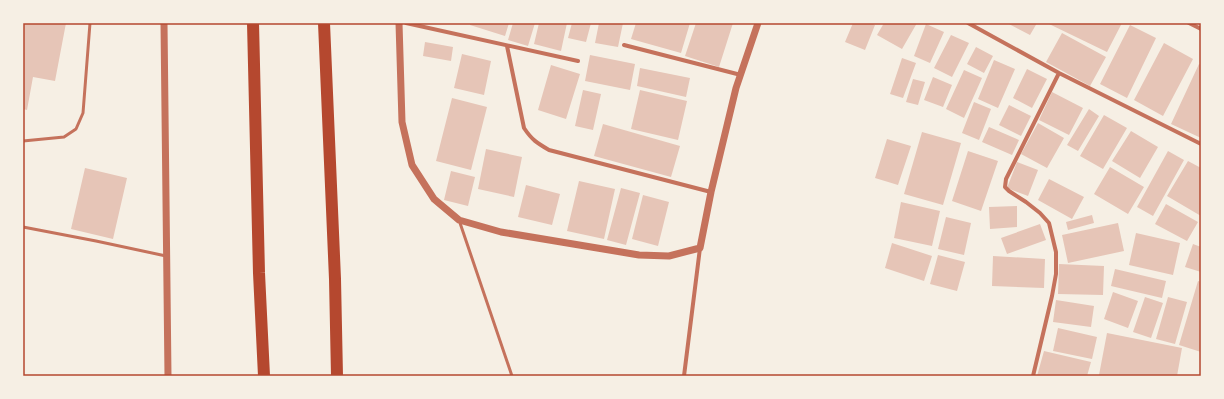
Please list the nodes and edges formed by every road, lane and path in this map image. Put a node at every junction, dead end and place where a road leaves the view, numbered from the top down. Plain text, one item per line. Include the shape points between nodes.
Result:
1 (90, 23) edge
2 (164, 23) edge
3 (253, 23) edge
4 (324, 23) edge
5 (399, 23) edge
6 (406, 23) edge
7 (758, 23) edge
8 (968, 23) edge
9 (1188, 23) edge
10 (1201, 29) edge
11 (624, 45) dead end
12 (507, 46) junction
13 (578, 61) dead end
14 (1059, 73) junction
15 (741, 75) junction
16 (23, 141) edge
17 (1201, 144) edge
18 (711, 192) junction
19 (459, 220) junction
20 (23, 227) edge
21 (700, 248) junction
22 (166, 256) junction
23 (168, 376) edge
24 (264, 376) edge
25 (337, 376) edge
26 (512, 376) edge
27 (684, 376) edge
28 (1033, 376) edge

1 - 16 lane via 83,113 76,129 64,137
2 - 22 street
3 - 24 highway
4 - 25 highway
5 - 19 street via 402,122 412,165 434,199
6 - 12 street
7 - 15 street
8 - 14 street
9 - 10 street
11 - 15 street
12 - 13 street
12 - 18 street via 524,128 537,144 549,150
14 - 17 street
14 - 28 street via 1005,183 1009,192 1026,202 1049,223 1056,252 1052,296
15 - 18 street
18 - 21 street
19 - 21 street via 501,232 639,255 669,256
19 - 26 lane
20 - 22 lane
21 - 27 street
22 - 23 street

